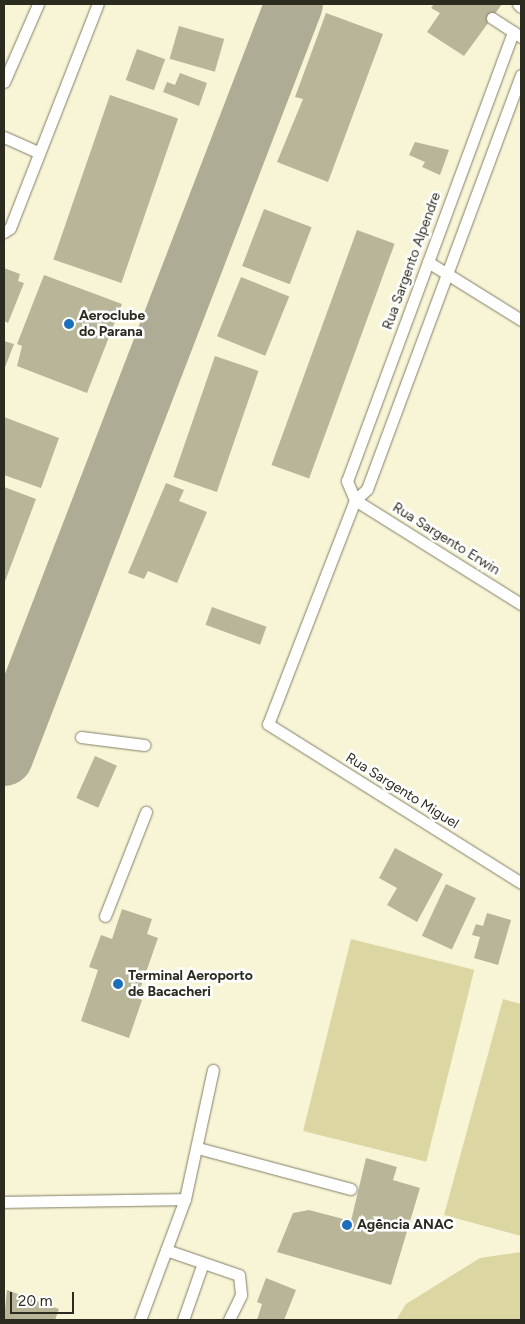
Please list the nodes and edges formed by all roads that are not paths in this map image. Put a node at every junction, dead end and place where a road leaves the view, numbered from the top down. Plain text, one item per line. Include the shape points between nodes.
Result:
1 (38, 4) edge
2 (98, 4) edge
3 (518, 4) edge
4 (521, 7) edge
5 (492, 18) dead end
6 (517, 34) edge
7 (521, 75) edge
8 (4, 82) edge
9 (4, 137) edge
10 (473, 140) junction
11 (494, 147) junction
12 (37, 152) junction
13 (4, 232) edge
14 (428, 262) junction
15 (447, 274) junction
16 (521, 320) edge
17 (380, 392) junction
18 (400, 399) junction
19 (354, 500) junction
20 (521, 604) edge
21 (81, 737) dead end
22 (144, 745) dead end
23 (146, 812) dead end
24 (521, 883) edge
25 (105, 916) dead end
26 (213, 1070) dead end
27 (198, 1148) junction
28 (351, 1189) dead end
29 (185, 1199) junction
30 (4, 1202) edge
31 (166, 1250) junction
32 (202, 1263) junction
33 (140, 1320) edge
34 (183, 1320) edge
35 (230, 1320) edge

1 - 8 lane
2 - 12 lane
3 - 4 lane
5 - 6 lane
6 - 10 lane, Rua Sargento Alpendre
7 - 11 lane
9 - 12 lane
10 - 11 lane
10 - 14 lane, Rua Sargento Alpendre
11 - 15 lane
12 - 13 lane via 10,228
14 - 15 lane
14 - 17 lane, Rua Sargento Alpendre
15 - 16 lane
15 - 18 lane
17 - 18 lane
17 - 19 lane, Rua Sargento Alpendre via 347,480
18 - 19 lane via 367,490
19 - 20 lane, Rua Sargento Erwin
19 - 24 lane, Rua Sargento Miguel via 268,724
21 - 22 lane
23 - 25 lane
26 - 27 lane
27 - 28 lane
27 - 29 lane
29 - 30 lane
29 - 31 lane
31 - 32 lane
31 - 33 lane
32 - 34 lane
32 - 35 lane via 239,1275 241,1295

